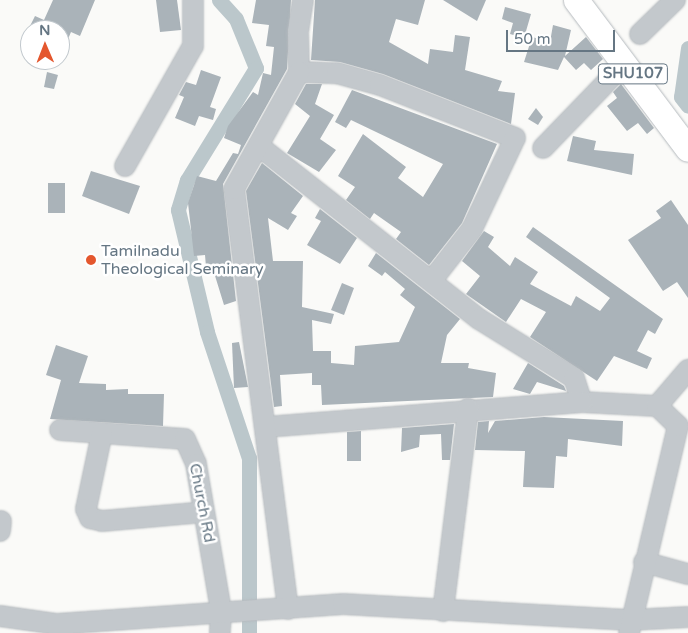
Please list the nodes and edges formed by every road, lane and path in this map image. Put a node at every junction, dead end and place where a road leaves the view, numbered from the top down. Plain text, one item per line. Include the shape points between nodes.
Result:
1 (193, 0) edge
2 (303, 0) edge
3 (576, 0) edge
4 (675, 0) edge
5 (640, 34) dead end
6 (625, 63) junction
7 (299, 72) junction
8 (258, 146) junction
9 (543, 148) dead end
10 (688, 149) edge
11 (125, 166) dead end
12 (433, 279) junction
13 (688, 370) edge
14 (582, 402) junction
15 (658, 406) junction
16 (468, 409) junction
17 (266, 426) junction
18 (60, 430) dead end
19 (102, 433) junction
20 (680, 452) edge
21 (204, 512) junction
22 (644, 562) junction
23 (688, 574) edge
24 (288, 609) junction
25 (239, 610) junction
26 (443, 611) junction
27 (0, 616) edge
28 (688, 617) edge
29 (629, 627) edge
30 (57, 628) edge
31 (220, 633) edge

1 - 11 street via 193,46
2 - 7 street via 298,32
3 - 6 main road, SHU107
4 - 5 street
6 - 9 street
6 - 10 main road, SHU107
7 - 8 street
7 - 12 street via 338,73 380,85 515,138 472,229
8 - 12 street
8 - 17 street via 234,189
12 - 14 street via 478,318 574,378
13 - 15 street
14 - 15 street
14 - 16 street
15 - 20 street via 678,426
16 - 17 street
16 - 26 street
17 - 24 street
18 - 19 street, Church Rd
19 - 21 street, Church Rd via 185,439 196,464
19 - 21 street via 86,509 90,518 102,521
20 - 22 street
21 - 25 street, Church Rd
22 - 23 street
22 - 29 street
24 - 25 street
24 - 26 street via 343,604
25 - 30 street
25 - 31 street, Church Rd
26 - 29 street
27 - 30 street
28 - 29 street

